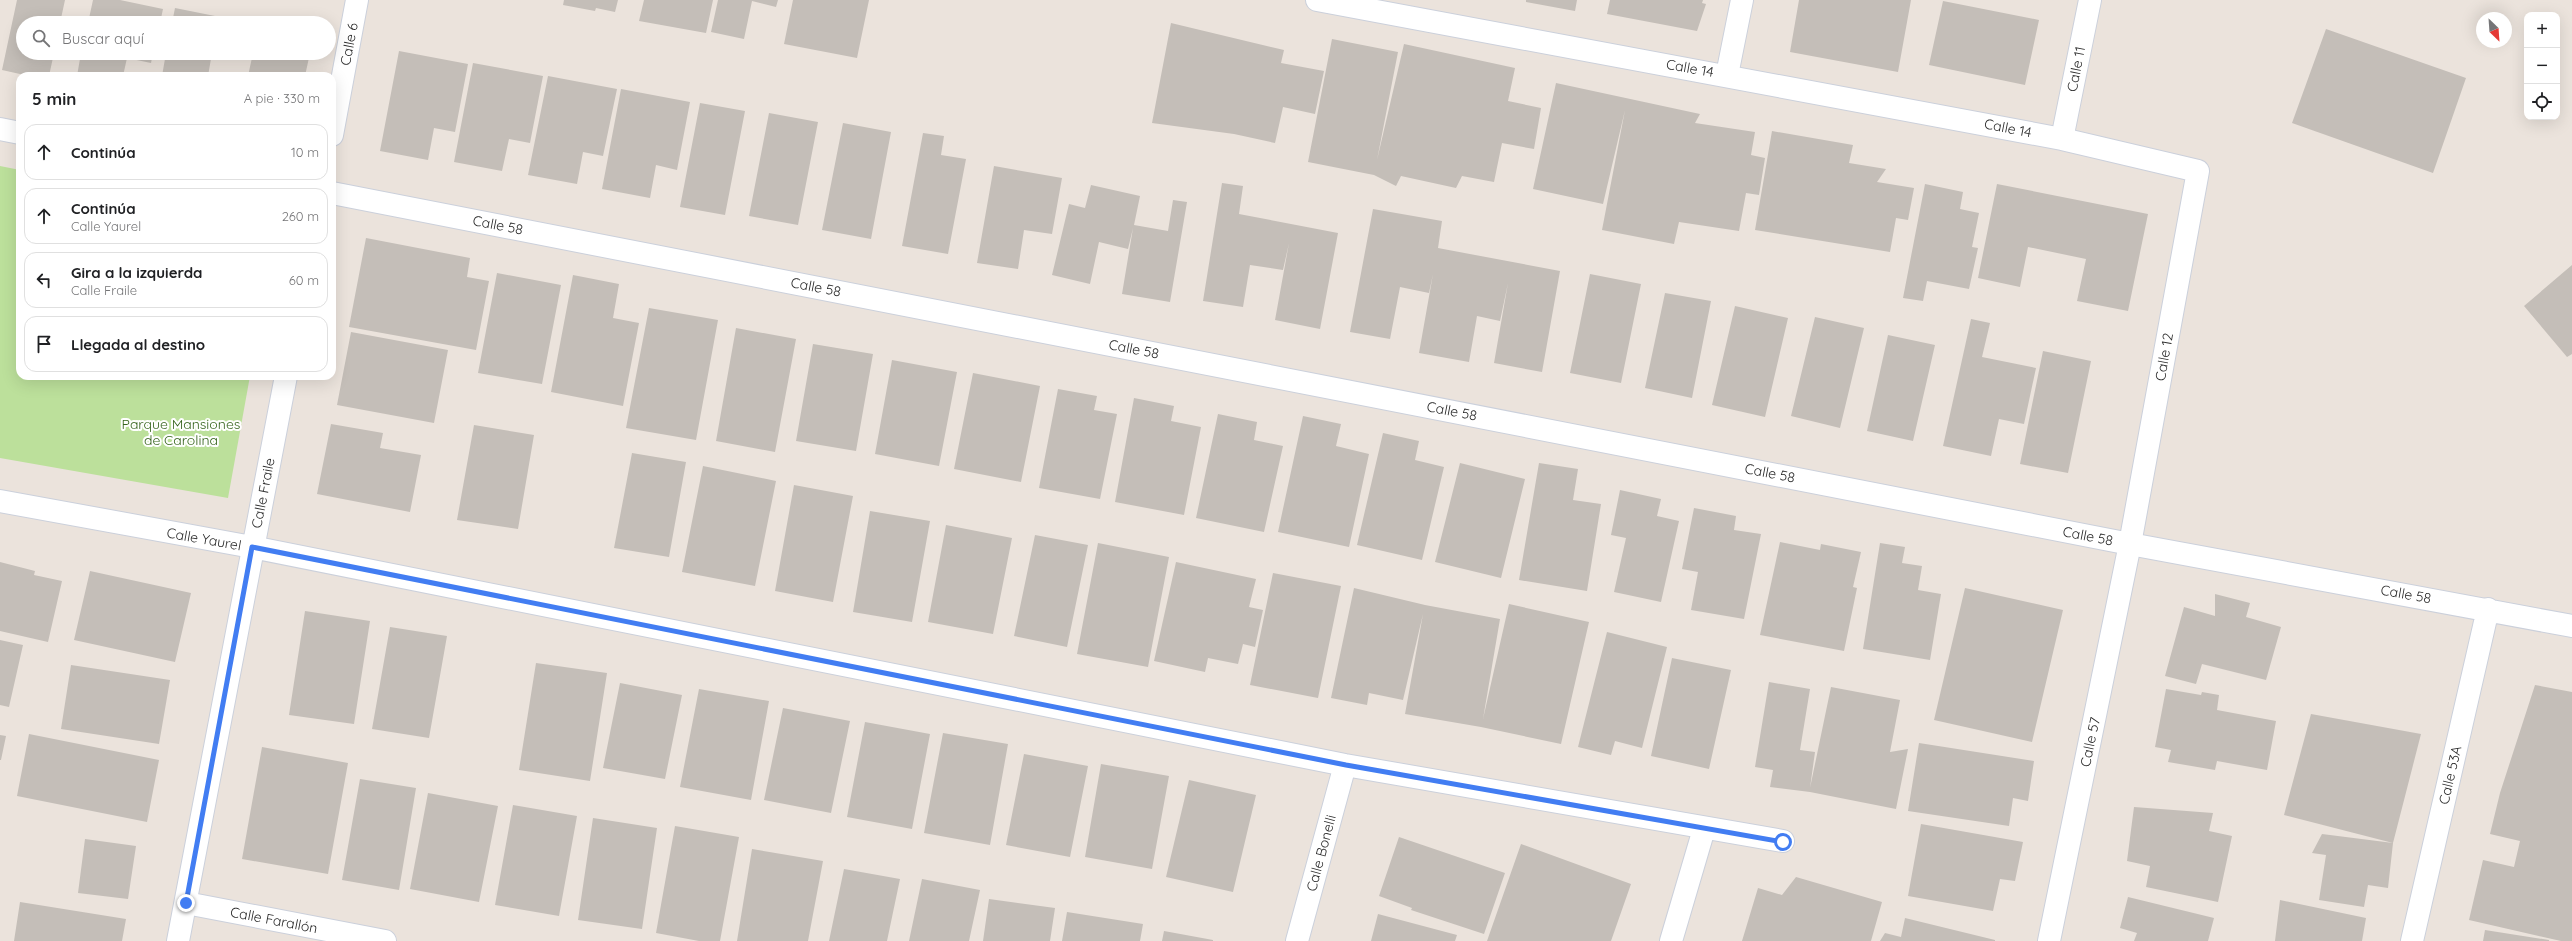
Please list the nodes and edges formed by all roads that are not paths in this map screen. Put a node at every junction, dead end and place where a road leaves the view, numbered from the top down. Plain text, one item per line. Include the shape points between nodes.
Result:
1 (357, 0) edge
2 (1317, 0) edge
3 (1742, 0) edge
4 (2090, 0) edge
5 (1397, 8) edge
6 (1727, 75) junction
7 (336, 113) edge
8 (0, 129) edge
9 (16, 132) edge
10 (2062, 139) junction
11 (2198, 171) joint
12 (336, 194) edge
13 (285, 380) edge
14 (0, 500) edge
15 (2130, 544) junction
16 (252, 547) junction
17 (2488, 609) junction
18 (2572, 626) edge
19 (1346, 765) junction
20 (1704, 829) junction
21 (1783, 842) dead end
22 (186, 903) junction
23 (178, 941) edge
24 (385, 941) edge
25 (1297, 941) edge
26 (1670, 941) edge
27 (2049, 941) edge
28 (2412, 941) edge

1 - 7 street, Calle 6
2 - 5 street, Calle 14
3 - 6 street
4 - 10 street, Calle 11
5 - 6 street, Calle 14
6 - 10 street, Calle 14
8 - 9 street
10 - 11 street, Calle 14
11 - 15 street, Calle 12
12 - 15 street, Calle 58
13 - 16 street, Calle Fraile
14 - 16 street, Calle Yaurel
15 - 17 street, Calle 58
15 - 27 street, Calle 57
16 - 19 street, Calle Yaurel
16 - 22 street, Calle Fraile
17 - 18 street, Calle 58
17 - 28 street, Calle 53A
19 - 20 street, Calle Yaurel
19 - 25 street, Calle Bonelli
20 - 21 street, Calle Yaurel
20 - 26 street
22 - 23 street, Calle Fraile
22 - 24 street, Calle Farallón

